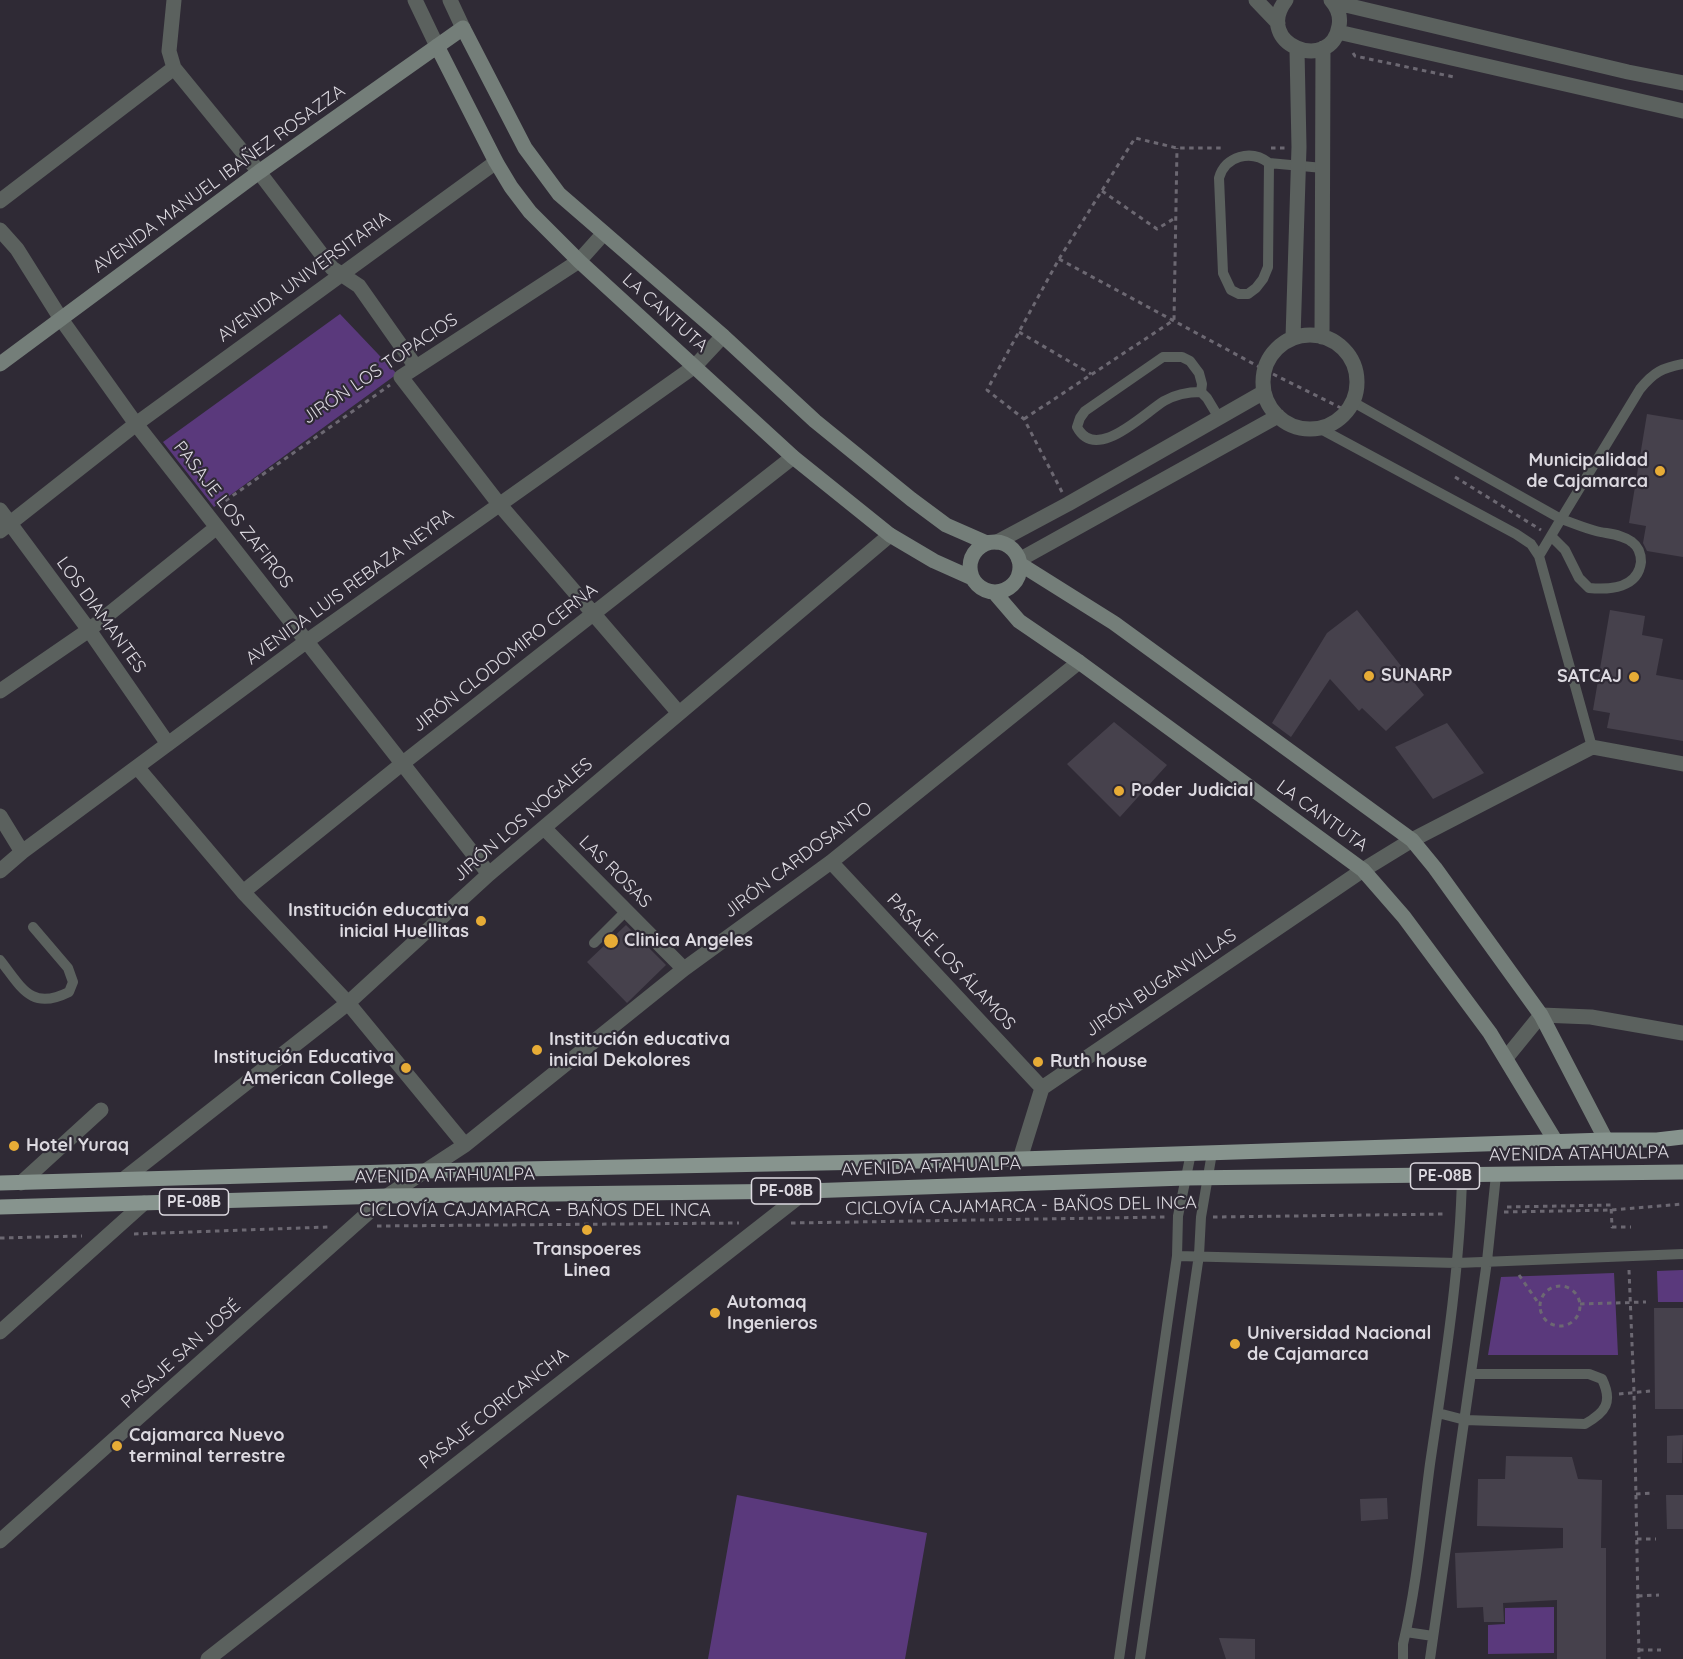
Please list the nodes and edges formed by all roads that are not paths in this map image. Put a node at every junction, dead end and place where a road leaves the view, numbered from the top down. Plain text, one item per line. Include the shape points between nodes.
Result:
1 (174, 0) edge
2 (416, 0) edge
3 (450, 0) edge
4 (1256, 0) edge
5 (1286, 0) edge
6 (1332, 1) edge
7 (1278, 23) junction
8 (463, 28) junction
9 (1338, 32) junction
10 (437, 46) junction
11 (1323, 48) junction
12 (1298, 50) junction
13 (174, 68) junction
14 (1683, 83) edge
15 (1683, 111) edge
16 (496, 162) junction
17 (1269, 163) junction
18 (1298, 165) junction
19 (1323, 168) junction
20 (259, 172) junction
21 (0, 201) edge
22 (0, 230) edge
23 (604, 233) junction
24 (579, 261) junction
25 (340, 274) junction
26 (61, 319) junction
27 (723, 336) junction
28 (1322, 337) junction
29 (1293, 338) junction
30 (0, 364) edge
31 (1683, 364) edge
32 (695, 366) junction
33 (416, 367) junction
34 (1201, 392) junction
35 (1264, 392) junction
36 (1350, 406) junction
37 (1278, 416) junction
38 (1218, 418) junction
39 (136, 424) junction
40 (1319, 428) junction
41 (794, 457) junction
42 (499, 504) junction
43 (0, 510) edge
44 (1561, 519) junction
45 (5, 527) edge
46 (217, 527) junction
47 (890, 534) junction
48 (1551, 536) junction
49 (992, 542) junction
50 (1539, 556) junction
51 (1019, 562) junction
52 (972, 578) junction
53 (994, 592) junction
54 (594, 612) junction
55 (88, 630) junction
56 (307, 641) junction
57 (1078, 662) junction
58 (0, 691) edge
59 (678, 712) junction
60 (168, 744) junction
61 (1592, 747) junction
62 (403, 763) junction
63 (1683, 764) edge
64 (137, 767) junction
65 (0, 816) edge
66 (543, 828) junction
67 (1412, 840) junction
68 (22, 852) junction
69 (831, 862) junction
70 (1363, 870) junction
71 (0, 871) edge
72 (489, 874) junction
73 (243, 892) junction
74 (626, 911) junction
75 (33, 927) dead end
76 (594, 944) dead end
77 (0, 960) edge
78 (684, 969) junction
79 (348, 1003) junction
80 (1541, 1015) junction
81 (1683, 1033) edge
82 (1506, 1058) junction
83 (1042, 1088) junction
84 (101, 1110) dead end
85 (1683, 1137) edge
86 (1606, 1140) junction
87 (1556, 1142) junction
88 (465, 1145) junction
89 (1191, 1153) junction
90 (1212, 1153) junction
91 (1020, 1159) junction
92 (423, 1171) junction
93 (1683, 1172) edge
94 (1496, 1175) junction
95 (1462, 1176) junction
96 (1185, 1178) junction
97 (1207, 1178) junction
98 (124, 1179) junction
99 (0, 1183) edge
100 (21, 1183) junction
101 (806, 1191) junction
102 (387, 1196) junction
103 (144, 1203) junction
104 (0, 1207) edge
105 (1683, 1254) edge
106 (1199, 1255) junction
107 (1177, 1256) junction
108 (1487, 1261) junction
109 (1457, 1263) junction
110 (0, 1332) edge
111 (1471, 1374) junction
112 (1438, 1413) junction
113 (1465, 1420) junction
114 (0, 1541) edge
115 (1406, 1632) junction
116 (1433, 1636) junction
117 (208, 1659) edge
118 (1119, 1659) edge
119 (1140, 1659) edge
120 (1403, 1659) edge
121 (1430, 1659) edge

1 - 13 street via 169,51
2 - 10 street, LA CANTUTA
3 - 8 street, LA CANTUTA
4 - 7 street
5 - 7 street
6 - 9 street via 1339,16
6 - 14 street
7 - 12 street via 1284,39
8 - 10 street, AVENIDA MANUEL IBAÑEZ ROSAZZA
8 - 23 street, LA CANTUTA via 536,165 559,194
9 - 11 street
9 - 15 street
10 - 16 street, LA CANTUTA
10 - 20 street, AVENIDA MANUEL IBAÑEZ ROSAZZA
11 - 12 street
11 - 19 street
12 - 18 street
13 - 20 street
13 - 21 street
16 - 24 street, LA CANTUTA via 530,212
16 - 25 street, AVENIDA UNIVERSITARIA
17 - 17 lane via 1268,267 1256,288 1239,294 1231,290 1223,273 1219,178 1222,169 1238,157 1252,155
17 - 18 lane
18 - 19 lane
18 - 29 street
19 - 28 street
20 - 25 street
20 - 26 street, AVENIDA MANUEL IBAÑEZ ROSAZZA
22 - 26 street, PASAJE LOS ZAFIROS via 17,249
23 - 24 street, JIRÓN LOS TOPACIOS
23 - 27 street, LA CANTUTA
24 - 32 street, LA CANTUTA
24 - 33 street, JIRÓN LOS TOPACIOS
25 - 33 street via 358,286
25 - 39 street, AVENIDA UNIVERSITARIA
26 - 30 street, AVENIDA MANUEL IBAÑEZ ROSAZZA
26 - 39 street, PASAJE LOS ZAFIROS
27 - 32 street, AVENIDA LUIS REBAZA NEYRA
27 - 49 street, LA CANTUTA via 815,421 911,499 946,525
28 - 29 street
28 - 36 street via 1339,345 1351,359 1357,380
29 - 35 street via 1275,351 1265,370
31 - 44 lane via 1652,374 1640,389
32 - 41 street, LA CANTUTA
32 - 42 street, AVENIDA LUIS REBAZA NEYRA
33 - 42 street, JIRÓN LOS TOPACIOS via 401,377
34 - 34 lane via 1175,396 1111,437 1098,441 1088,440 1077,427 1085,411 1164,357 1190,361 1199,373
34 - 38 lane
35 - 37 street
35 - 38 street
36 - 40 street via 1330,424
36 - 44 lane
37 - 40 street via 1297,427
37 - 51 street
38 - 49 street via 1068,504
39 - 45 street, AVENIDA UNIVERSITARIA
39 - 46 street, PASAJE LOS ZAFIROS
40 - 50 lane via 1516,534 1531,544
41 - 47 street, LA CANTUTA
41 - 54 street, JIRÓN CLODOMIRO CERNA
42 - 54 street
42 - 56 street, AVENIDA LUIS REBAZA NEYRA
43 - 45 street, LOS DIAMANTES
44 - 48 lane
44 - 48 lane via 1631,541 1641,555 1639,572 1625,584 1608,590 1589,588 1579,578 1565,550
45 - 55 street, LOS DIAMANTES
46 - 55 street
46 - 56 street, PASAJE LOS ZAFIROS
47 - 52 street, LA CANTUTA
47 - 59 street, JIRÓN LOS NOGALES
48 - 50 lane
49 - 51 street, LA CANTUTA via 1008,546
49 - 52 street via 979,547 970,561
50 - 61 lane
51 - 53 street via 1016,581
51 - 67 street, LA CANTUTA via 1114,623
52 - 53 street, LA CANTUTA via 977,586
53 - 57 street, LA CANTUTA via 1019,621
54 - 59 street
54 - 62 street, JIRÓN CLODOMIRO CERNA
55 - 58 street
55 - 60 street, LOS DIAMANTES
56 - 60 street, AVENIDA LUIS REBAZA NEYRA
56 - 62 street, PASAJE LOS ZAFIROS
57 - 69 street, JIRÓN CARDOSANTO
57 - 70 street, LA CANTUTA
59 - 66 street, JIRÓN LOS NOGALES
60 - 64 street, AVENIDA LUIS REBAZA NEYRA
61 - 63 street
61 - 67 street, JIRÓN BUGANVILLAS
62 - 72 street, PASAJE LOS ZAFIROS
62 - 73 street, JIRÓN CLODOMIRO CERNA
64 - 68 street, AVENIDA LUIS REBAZA NEYRA
64 - 73 street
65 - 68 street
66 - 72 street, JIRÓN LOS NOGALES
66 - 74 street, LAS ROSAS
67 - 70 street, JIRÓN BUGANVILLAS
67 - 80 street, LA CANTUTA
68 - 71 street, AVENIDA LUIS REBAZA NEYRA
69 - 78 street, JIRÓN CARDOSANTO
69 - 83 street, PASAJE LOS ÁLAMOS
70 - 82 street, LA CANTUTA via 1404,917
70 - 83 street, JIRÓN BUGANVILLAS
72 - 79 street, JIRÓN LOS NOGALES
73 - 79 street
74 - 76 lane
74 - 78 street, LAS ROSAS
75 - 77 lane via 68,968 73,982 69,992 42,1000 28,995
78 - 88 street, JIRÓN CARDOSANTO
79 - 88 street
79 - 98 street, JIRÓN LOS NOGALES
80 - 81 street via 1591,1017
80 - 82 street
80 - 86 street, LA CANTUTA
82 - 87 street, LA CANTUTA
83 - 91 street
84 - 100 street
85 - 86 main road, PE-08B
86 - 87 main road, AVENIDA ATAHUALPA / PE-08B
87 - 90 main road, AVENIDA ATAHUALPA / PE-08B
88 - 92 street, JIRÓN CARDOSANTO
89 - 90 main road, AVENIDA ATAHUALPA / PE-08B
89 - 91 main road, AVENIDA ATAHUALPA / PE-08B
89 - 96 lane
90 - 97 lane
91 - 92 main road, AVENIDA ATAHUALPA / PE-08B
92 - 98 main road, AVENIDA ATAHUALPA / PE-08B
92 - 102 street, JIRÓN CARDOSANTO
93 - 94 main road, AVENIDA ATAHUALPA / PE-08B
94 - 95 main road, AVENIDA ATAHUALPA / PE-08B
94 - 108 lane
95 - 97 main road, AVENIDA ATAHUALPA / PE-08B
95 - 109 lane
96 - 97 main road, AVENIDA ATAHUALPA / PE-08B
96 - 101 main road, AVENIDA ATAHUALPA / PE-08B
96 - 107 lane via 1178,1216
97 - 106 lane
98 - 100 main road, AVENIDA ATAHUALPA / PE-08B
99 - 100 main road, AVENIDA ATAHUALPA / PE-08B
101 - 102 main road, AVENIDA ATAHUALPA / PE-08B
101 - 117 street, PASAJE CORICANCHA
102 - 103 main road, AVENIDA ATAHUALPA / PE-08B
102 - 114 street, PASAJE SAN JOSÉ
103 - 104 main road, AVENIDA ATAHUALPA / PE-08B
103 - 110 street
105 - 108 lane
106 - 107 lane
106 - 109 lane
106 - 119 lane
107 - 118 lane
108 - 109 lane
108 - 111 lane
109 - 112 lane
111 - 113 lane
111 - 113 lane via 1589,1374 1602,1379 1607,1403 1597,1417 1585,1424
112 - 113 lane
112 - 115 lane
113 - 116 lane
115 - 116 lane
115 - 120 lane
116 - 121 lane

